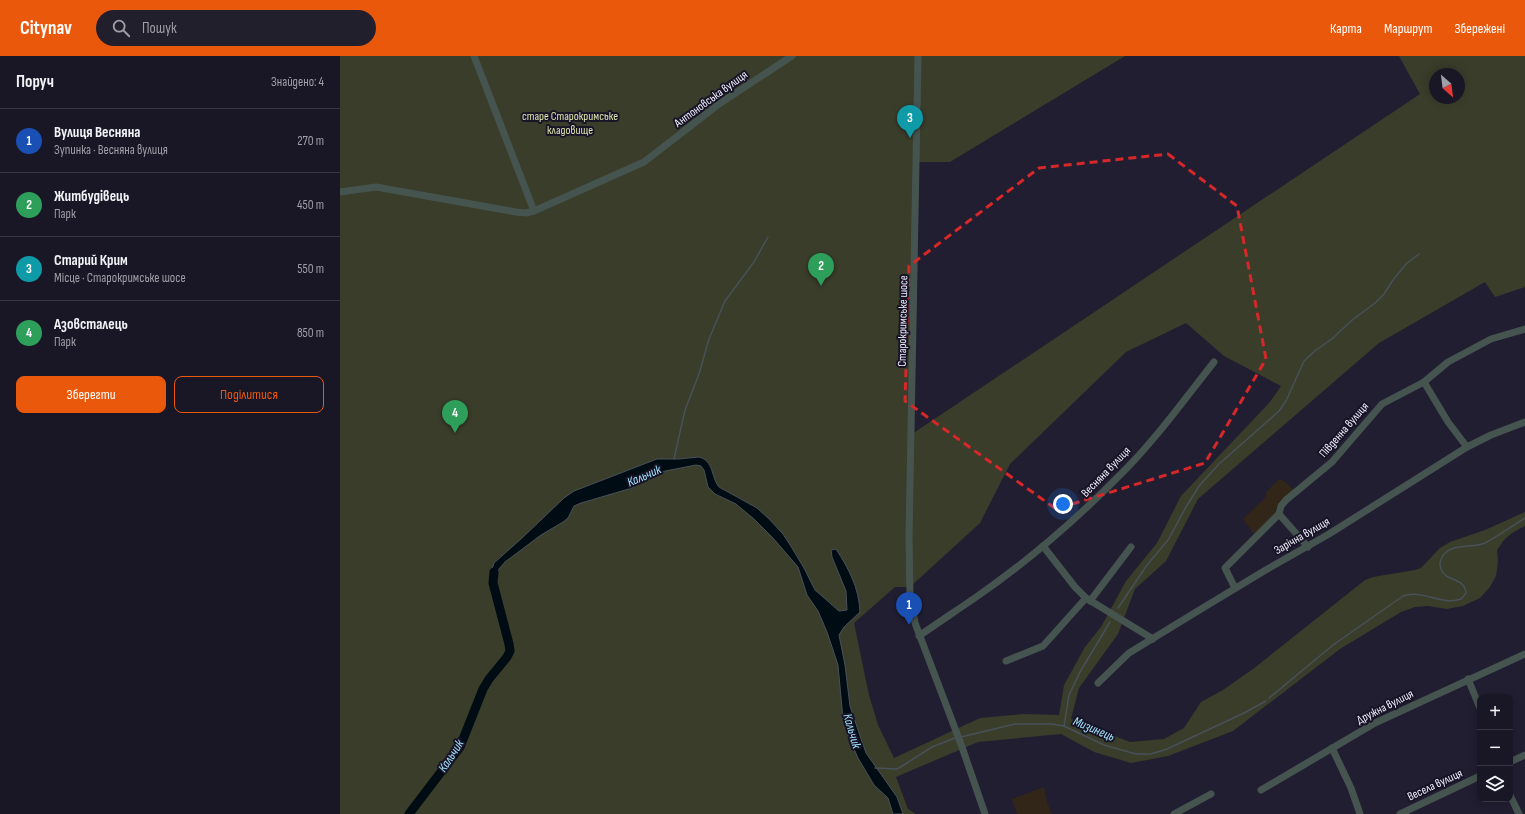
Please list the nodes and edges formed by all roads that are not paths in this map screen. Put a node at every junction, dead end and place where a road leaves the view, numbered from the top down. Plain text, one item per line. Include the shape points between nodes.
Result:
1 (474, 56) edge
2 (792, 56) edge
3 (918, 56) edge
4 (340, 192) edge
5 (534, 211) junction
6 (1525, 329) edge
7 (1214, 362) dead end
8 (1424, 382) junction
9 (1525, 422) edge
10 (1467, 448) junction
11 (1279, 514) junction
12 (1043, 546) junction
13 (1131, 547) dead end
14 (1308, 547) junction
15 (1235, 588) junction
16 (1088, 600) junction
17 (919, 636) junction
18 (1153, 639) junction
19 (1525, 654) edge
20 (1006, 661) dead end
21 (1468, 679) junction
22 (1098, 683) dead end
23 (1477, 701) edge
24 (1332, 748) junction
25 (1525, 754) edge
26 (1513, 760) edge
27 (1477, 777) edge
28 (1261, 790) dead end
29 (1211, 794) dead end
30 (1513, 801) edge
31 (985, 814) edge
32 (1174, 814) edge
33 (1360, 814) edge
34 (1400, 814) edge
35 (1519, 814) edge

1 - 5 street
2 - 5 street, Антоновська вулиця via 719,104 644,162
3 - 17 street, Старокримське шосе via 910,586 912,610
4 - 5 street via 376,187 516,212
6 - 8 street, Південна вулиця via 1491,339 1448,362
7 - 12 street, Весняна вулиця via 1164,426 1126,469
8 - 10 street
8 - 11 street, Південна вулиця via 1382,404 1332,462 1286,500
9 - 10 street, Зарічна вулиця via 1491,435
10 - 14 street, Зарічна вулиця
11 - 14 street
11 - 15 street, Південна вулиця via 1225,568
12 - 16 street
12 - 17 street, Весняна вулиця via 980,595
13 - 16 street
14 - 15 street, Зарічна вулиця
15 - 18 street, Зарічна вулиця
16 - 18 street
16 - 20 street via 1043,646
17 - 31 street, Старокримське шосе
18 - 22 street, Зарічна вулиця via 1129,653
19 - 21 street, Дружна вулиця
21 - 23 street
21 - 24 street, Дружна вулиця via 1375,723
24 - 28 street, Дружна вулиця
24 - 33 street
25 - 26 street
27 - 34 street, Весела вулиця
29 - 32 street
30 - 35 street

